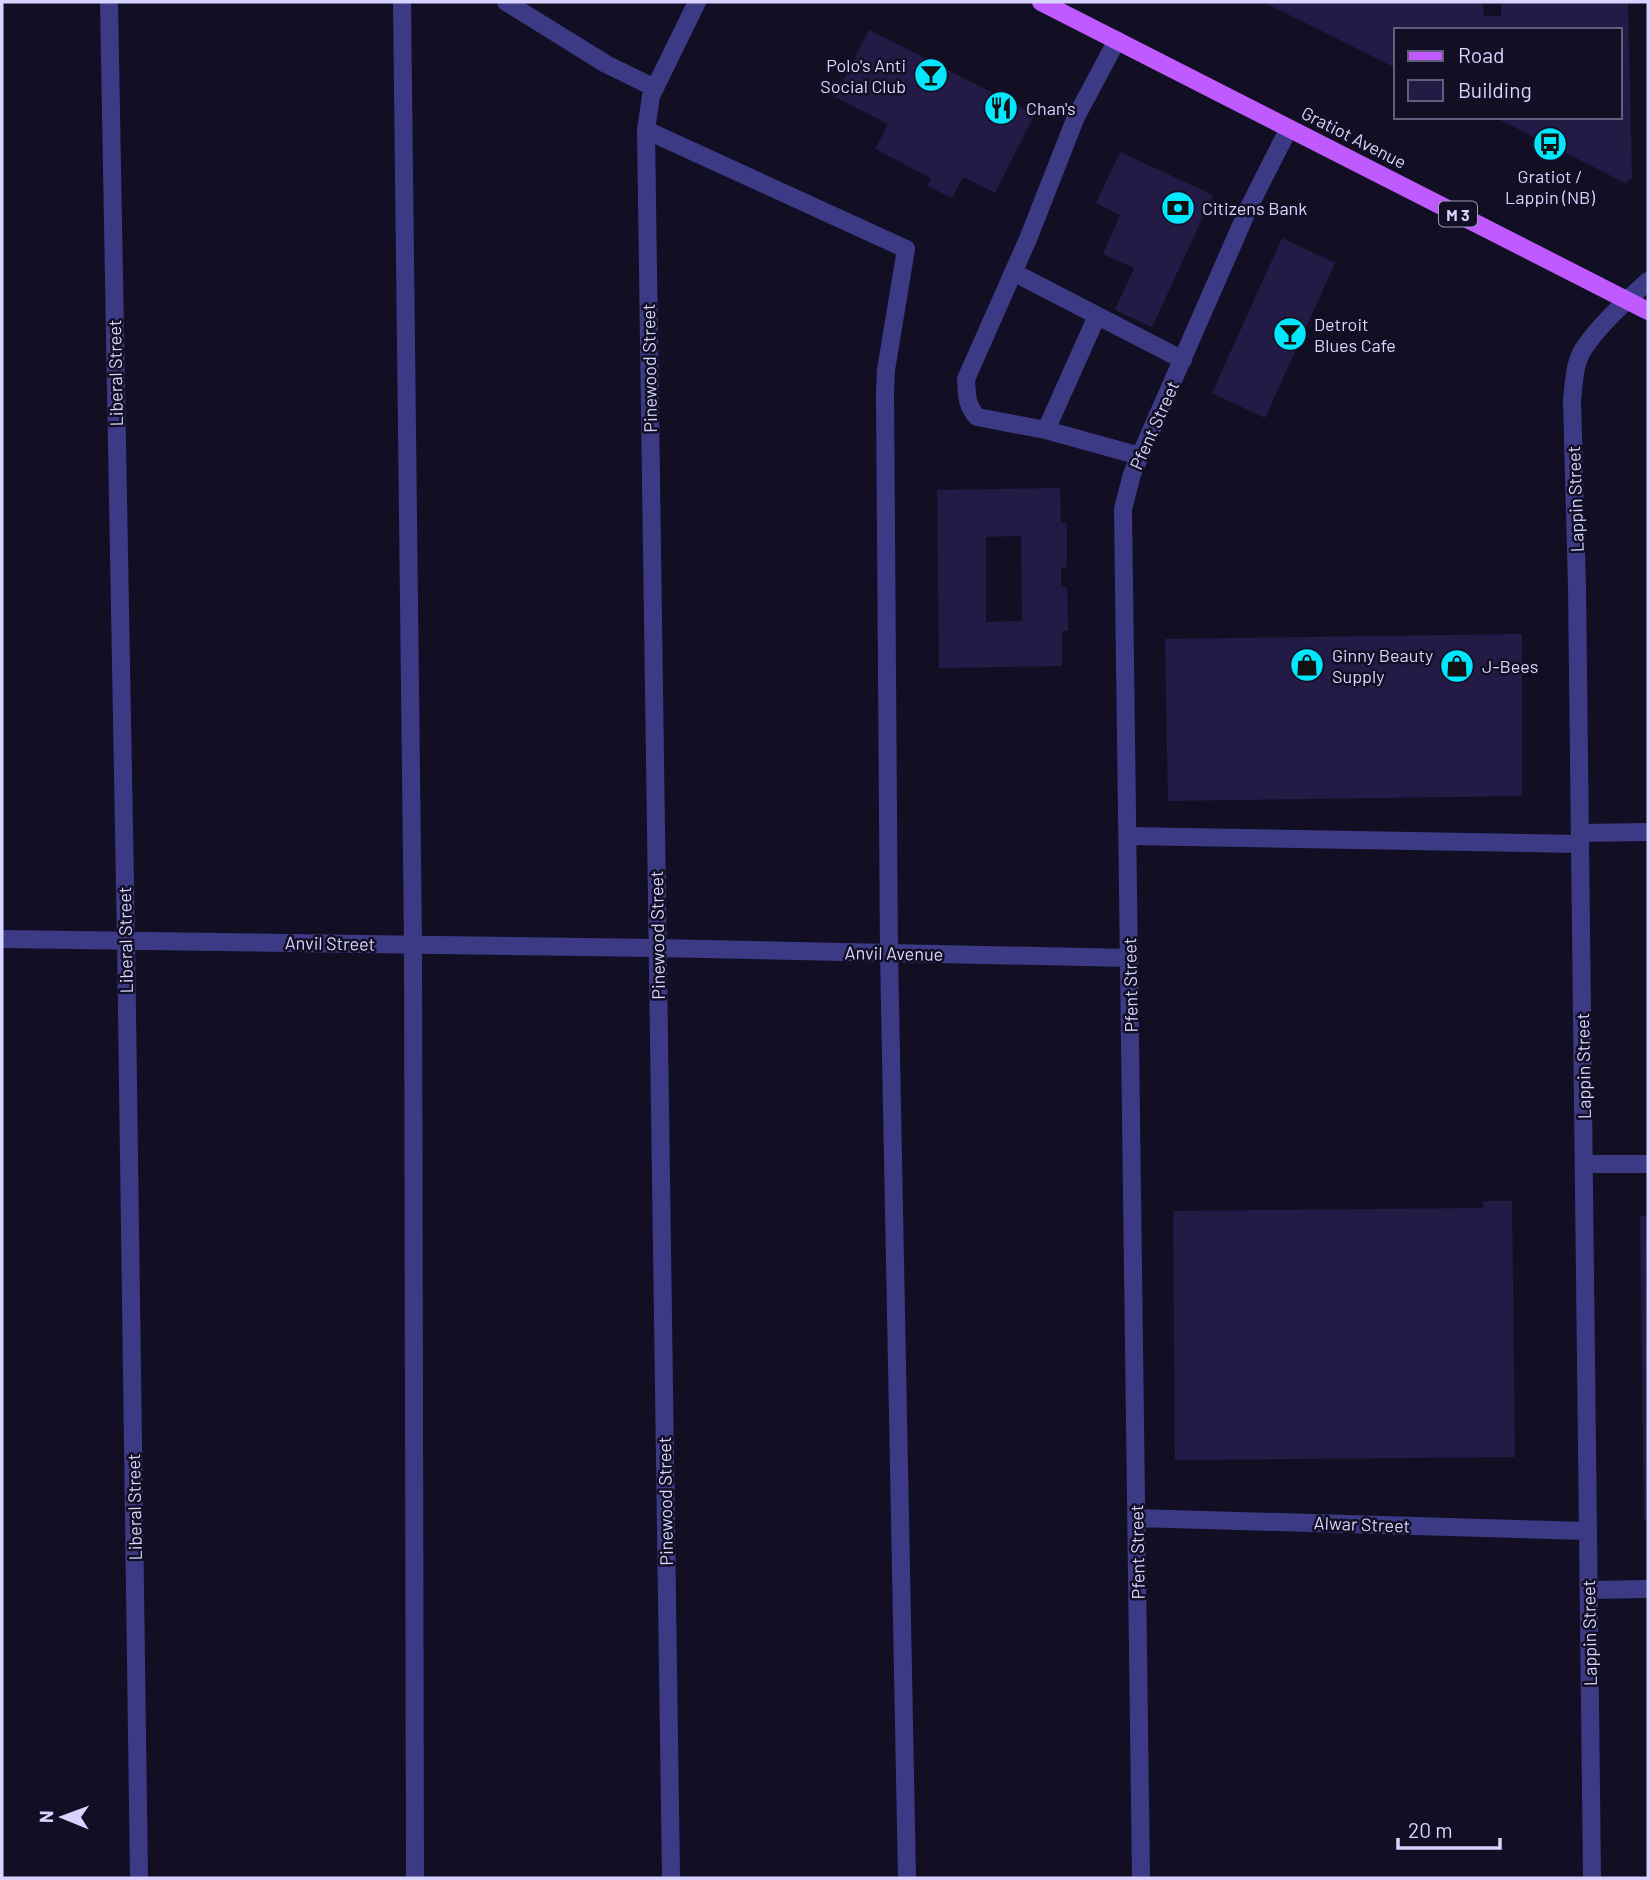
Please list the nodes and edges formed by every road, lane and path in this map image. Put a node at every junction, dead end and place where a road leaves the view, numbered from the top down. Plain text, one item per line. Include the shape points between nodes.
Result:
1 (109, 2) edge
2 (402, 2) edge
3 (506, 2) edge
4 (697, 2) edge
5 (1041, 2) edge
6 (1117, 40) junction
7 (655, 88) junction
8 (1289, 128) junction
9 (646, 130) junction
10 (1013, 272) junction
11 (1648, 281) edge
12 (1627, 300) junction
13 (1648, 311) edge
14 (1097, 316) junction
15 (1183, 360) junction
16 (1046, 430) junction
17 (1140, 456) junction
18 (1648, 832) edge
19 (1128, 836) junction
20 (1580, 838) junction
21 (2, 939) edge
22 (125, 940) junction
23 (413, 944) junction
24 (657, 948) junction
25 (889, 953) junction
26 (1130, 958) junction
27 (1584, 1164) junction
28 (1648, 1164) edge
29 (1137, 1518) junction
30 (1588, 1531) junction
31 (1648, 1589) edge
32 (1589, 1590) junction
33 (139, 1878) edge
34 (415, 1878) edge
35 (671, 1878) edge
36 (907, 1878) edge
37 (1141, 1878) edge
38 (1592, 1878) edge

1 - 22 street, Liberal Street
2 - 23 street
3 - 7 street via 606,64
4 - 7 street, Pinewood Street
5 - 6 main road, Gratiot Avenue / M 3
6 - 8 main road, Gratiot Avenue / M 3
6 - 10 street via 1076,117
7 - 9 street, Pinewood Street
8 - 12 main road, Gratiot Avenue / M 3
8 - 15 street, Pfent Street
9 - 24 street, Pinewood Street
9 - 25 street via 905,249 886,370
10 - 14 street
10 - 16 street via 966,379 969,409 977,417
11 - 12 street, Lappin Street
12 - 13 main road, Gratiot Avenue / M 3
12 - 20 street, Lappin Street via 1583,349 1572,401
14 - 15 street
14 - 16 street
15 - 17 street, Pfent Street
16 - 17 street
17 - 19 street, Pfent Street via 1123,509
18 - 20 street
19 - 20 street
19 - 26 street, Pfent Street
20 - 27 street, Lappin Street
21 - 22 street, Anvil Street
22 - 23 street, Anvil Street
22 - 33 street, Liberal Street
23 - 24 street, Anvil Street
23 - 34 street
24 - 25 street, Anvil Avenue
24 - 35 street, Pinewood Street
25 - 26 street, Anvil Avenue
25 - 36 street
26 - 29 street, Pfent Street
27 - 28 street
27 - 30 street, Lappin Street
29 - 30 street, Alwar Street
29 - 37 street, Pfent Street
30 - 32 street, Lappin Street
31 - 32 street
32 - 38 street, Lappin Street

